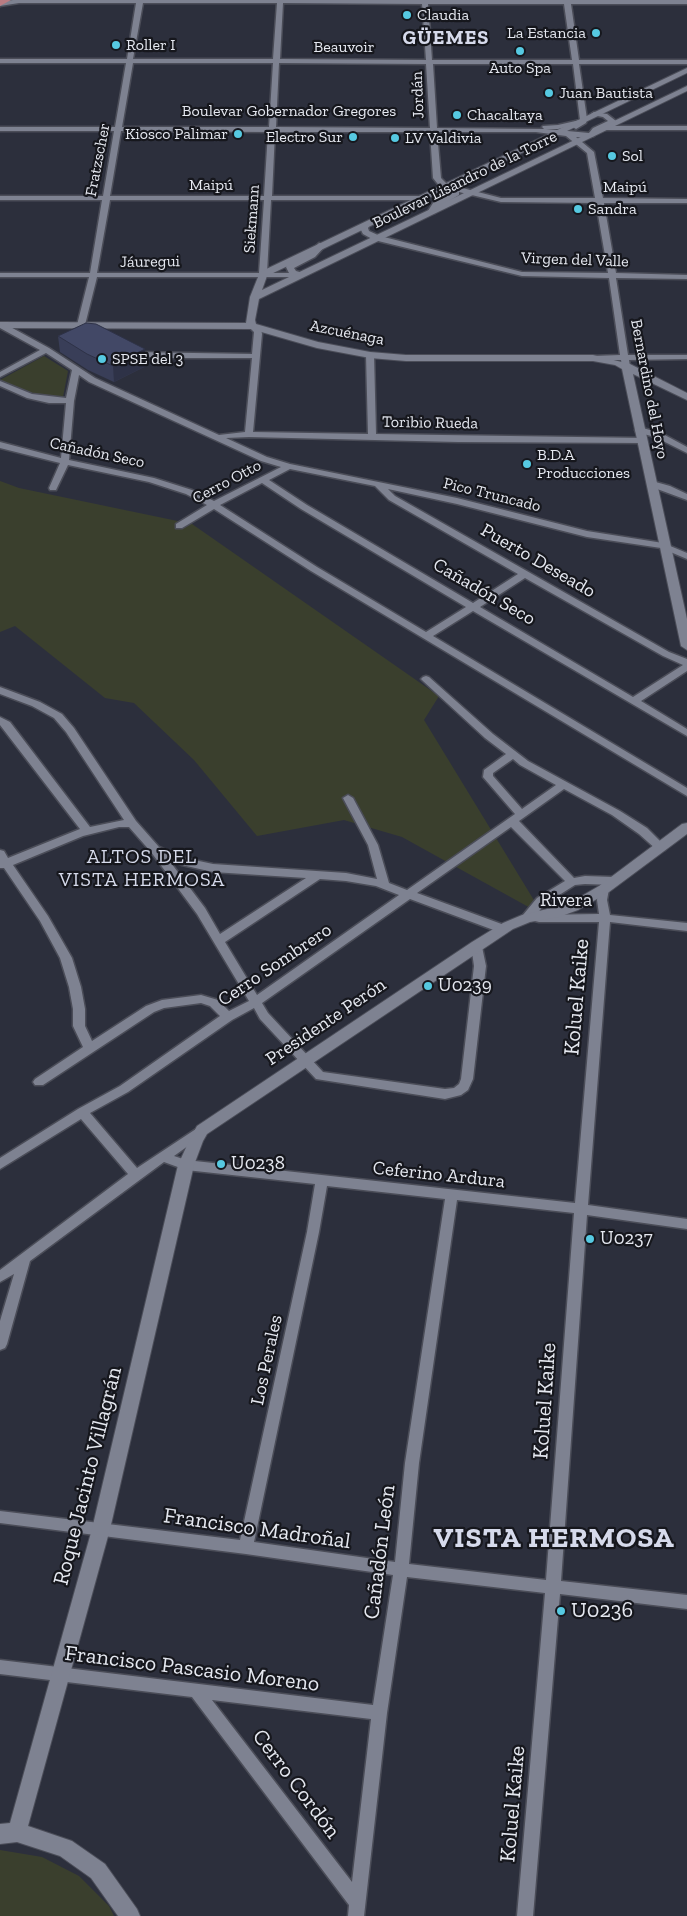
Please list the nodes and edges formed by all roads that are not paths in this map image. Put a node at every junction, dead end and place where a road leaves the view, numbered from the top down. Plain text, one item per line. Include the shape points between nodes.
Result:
1 (6, 0) edge
2 (23, 0) edge
3 (140, 1) edge
4 (280, 1) edge
5 (425, 1) edge
6 (567, 1) edge
7 (687, 2) edge
8 (0, 4) edge
9 (0, 61) edge
10 (131, 61) junction
11 (276, 61) junction
12 (430, 62) junction
13 (687, 62) edge
14 (577, 63) junction
15 (687, 70) edge
16 (687, 88) edge
17 (594, 114) junction
18 (581, 120) junction
19 (0, 124) edge
20 (119, 127) junction
21 (273, 127) junction
22 (433, 128) junction
23 (605, 128) junction
24 (687, 128) edge
25 (0, 129) edge
26 (555, 133) junction
27 (569, 135) junction
28 (592, 135) junction
29 (577, 142) junction
30 (444, 186) junction
31 (471, 193) junction
32 (0, 198) edge
33 (105, 198) junction
34 (421, 198) junction
35 (267, 199) junction
36 (599, 200) junction
37 (687, 201) edge
38 (432, 211) junction
39 (366, 225) junction
40 (377, 238) junction
41 (322, 245) junction
42 (263, 274) junction
43 (0, 275) edge
44 (93, 276) junction
45 (300, 276) junction
46 (611, 276) junction
47 (687, 277) edge
48 (255, 297) junction
49 (1, 325) edge
50 (81, 325) junction
51 (252, 326) junction
52 (46, 350) junction
53 (138, 354) edge
54 (370, 355) junction
55 (256, 356) junction
56 (687, 357) edge
57 (625, 362) junction
58 (76, 370) junction
59 (0, 375) edge
60 (0, 383) edge
61 (687, 397) edge
62 (70, 401) junction
63 (249, 434) junction
64 (640, 435) junction
65 (372, 437) junction
66 (218, 438) junction
67 (0, 445) edge
68 (687, 450) edge
69 (65, 462) junction
70 (290, 466) junction
71 (263, 480) junction
72 (376, 483) junction
73 (652, 484) junction
74 (53, 488) dead end
75 (687, 497) edge
76 (214, 505) junction
77 (179, 526) dead end
78 (664, 546) junction
79 (687, 556) edge
80 (524, 574) junction
81 (474, 606) junction
82 (684, 615) edge
83 (427, 636) junction
84 (687, 646) edge
85 (687, 663) edge
86 (687, 667) edge
87 (426, 679) dead end
88 (0, 690) edge
89 (634, 701) junction
90 (0, 720) edge
91 (687, 732) edge
92 (513, 754) junction
93 (563, 785) junction
94 (687, 793) edge
95 (348, 798) dead end
96 (518, 819) junction
97 (132, 824) junction
98 (687, 827) edge
99 (87, 831) junction
100 (660, 847) junction
101 (155, 849) junction
102 (2, 861) edge
103 (317, 876) junction
104 (572, 882) junction
105 (384, 885) junction
106 (609, 885) junction
107 (410, 894) junction
108 (527, 918) junction
109 (605, 918) junction
110 (687, 927) edge
111 (503, 929) junction
112 (218, 941) junction
113 (477, 945) junction
114 (254, 1003) junction
115 (228, 1018) junction
116 (89, 1048) junction
117 (304, 1060) junction
118 (40, 1082) dead end
119 (82, 1112) junction
120 (202, 1130) junction
121 (163, 1156) junction
122 (0, 1164) edge
123 (186, 1165) junction
124 (136, 1175) junction
125 (322, 1180) junction
126 (452, 1195) junction
127 (581, 1209) junction
128 (687, 1224) edge
129 (25, 1258) junction
130 (0, 1277) edge
131 (0, 1344) edge
132 (0, 1517) edge
133 (101, 1530) junction
134 (246, 1547) junction
135 (401, 1570) junction
136 (553, 1587) junction
137 (687, 1602) edge
138 (0, 1667) edge
139 (62, 1673) junction
140 (197, 1692) junction
141 (379, 1713) junction
142 (8, 1834) edge
143 (357, 1909) edge
144 (130, 1916) edge
145 (525, 1916) edge

1 - 8 main road
2 - 3 street
2 - 8 street
3 - 4 street
3 - 10 street, Fratzscher
4 - 5 street
4 - 11 street, Siekmann
5 - 6 street
5 - 12 street, Jordán
6 - 7 street
6 - 14 street
9 - 10 street, Beauvoir
10 - 11 street, Beauvoir
10 - 20 street, Fratzscher
11 - 12 street, Beauvoir
11 - 21 street, Siekmann
12 - 14 street, Beauvoir
12 - 22 street, Jordán
13 - 14 street, Beauvoir
14 - 18 street
15 - 17 street, Boulevar Lisandro de la Torre
16 - 23 street, Boulevar Lisandro de la Torre
17 - 18 street, Boulevar Lisandro de la Torre
17 - 28 street via 613,119 595,129
18 - 22 street, Boulevar Gobernador Gregores via 558,127
18 - 26 street, Boulevar Lisandro de la Torre
18 - 27 street via 584,123 570,130
19 - 20 street, Boulevar Gobernador Gregores
20 - 21 street, Boulevar Gobernador Gregores
20 - 25 street, Boulevar Gobernador Gregores
20 - 33 street, Fratzscher
21 - 22 street, Boulevar Gobernador Gregores
21 - 35 street, Siekmann
22 - 26 street, Boulevar Gobernador Gregores
22 - 30 street, Jordán via 437,178
23 - 24 street
23 - 28 street, Boulevar Lisandro de la Torre
26 - 27 street, Boulevar Gobernador Gregores
26 - 30 street, Boulevar Lisandro de la Torre
27 - 28 street, Boulevar Gobernador Gregores
27 - 29 street, Bernardino del Hoyo
28 - 29 street, Boulevar Lisandro de la Torre
29 - 31 street, Boulevar Lisandro de la Torre
29 - 36 street, Bernardino del Hoyo via 590,152
30 - 31 street, Maipú
30 - 34 street, Boulevar Lisandro de la Torre
30 - 38 street, Jordán via 456,195 436,205
31 - 36 street, Maipú via 501,200
31 - 38 street, Boulevar Lisandro de la Torre
32 - 33 street, Maipú
33 - 35 street, Maipú
33 - 44 street, Fratzscher
34 - 35 street, Maipú
34 - 39 street, Boulevar Lisandro de la Torre
35 - 42 street, Siekmann
36 - 37 street, Maipú
36 - 46 street, Bernardino del Hoyo
38 - 40 street, Boulevar Lisandro de la Torre
39 - 40 street via 366,232
39 - 41 street, Boulevar Lisandro de la Torre
40 - 45 street, Boulevar Lisandro de la Torre
40 - 46 street, Virgen del Valle via 522,274
41 - 42 street, Boulevar Lisandro de la Torre
41 - 45 street via 312,255 290,267
42 - 44 street, Jáuregui
42 - 45 street, Jáuregui
42 - 48 street, Siekmann
43 - 44 street, Jáuregui
44 - 50 street, Fratzscher
45 - 48 street, Boulevar Lisandro de la Torre
46 - 47 street, Virgen del Valle
46 - 57 street, Bernardino del Hoyo
48 - 51 street, Siekmann via 250,320
49 - 50 street, Azcuénaga
49 - 52 street, Pico Truncado
50 - 51 street, Azcuénaga
51 - 54 street, Azcuénaga via 317,345
51 - 55 street, Siekmann via 258,331
52 - 58 street, Pico Truncado
52 - 59 street
53 - 55 street
54 - 57 street, Azcuénaga via 406,358 593,358
54 - 65 street
55 - 63 street, Siekmann
56 - 57 street
57 - 61 street, Azcuénaga
57 - 64 street, Bernardino del Hoyo
58 - 62 street
58 - 66 street, Pico Truncado via 114,391
60 - 62 street via 30,396
62 - 69 street
63 - 65 street, Toribio Rueda
63 - 66 street, Toribio Rueda
64 - 65 street, Toribio Rueda
64 - 68 street, Toribio Rueda via 658,435
64 - 73 street, Bernardino del Hoyo
66 - 70 street, Pico Truncado via 247,452
67 - 69 street, Cañadón Seco
69 - 74 street
69 - 76 street, Cañadón Seco via 170,485
70 - 71 street, Cerro Otto
70 - 72 street, Pico Truncado
71 - 76 street, Cerro Otto
71 - 81 street, Cañadón Seco
72 - 78 street, Pico Truncado via 587,534
72 - 80 street, Puerto Deseado via 392,498
73 - 75 street
73 - 78 street, Bernardino del Hoyo
76 - 77 street, Cerro Otto
76 - 83 street, Cañadón Seco
78 - 79 street, Pico Truncado
78 - 82 street, Bernardino del Hoyo
80 - 81 street
80 - 85 street, Puerto Deseado
81 - 83 street
81 - 89 street, Cañadón Seco
82 - 84 street, Bernardino del Hoyo
83 - 94 street, Cañadón Seco
86 - 89 street
87 - 92 street
88 - 97 street via 58,716
89 - 91 street, Cañadón Seco
90 - 99 street
92 - 93 street
92 - 96 street via 488,772 488,777
93 - 96 street, Cerro Sombrero
93 - 100 street via 616,813
95 - 105 street via 373,845
96 - 104 street
96 - 107 street, Cerro Sombrero
97 - 99 street via 119,823
97 - 101 street
98 - 100 street, Presidente Perón
99 - 102 street
100 - 106 street, Presidente Perón
101 - 103 street via 182,861 213,868
101 - 112 street via 202,911
102 - 116 street via 44,919 66,958 77,995 79,1026
103 - 105 street via 346,877
103 - 112 street
104 - 106 street via 585,880
104 - 108 street via 541,901
105 - 107 street
106 - 108 street, Presidente Perón via 574,907
106 - 109 street, Koluel Kaike via 602,900
107 - 111 street
107 - 114 street, Cerro Sombrero
108 - 109 street, Rivera
108 - 111 street, Presidente Perón
109 - 110 street, Rivera
109 - 127 street, Koluel Kaike
111 - 113 street, Presidente Perón
112 - 114 street
113 - 117 street, Presidente Perón
113 - 117 street via 480,966 468,1079 458,1092 445,1094 329,1079 320,1076
114 - 115 street, Cerro Sombrero
114 - 117 street
115 - 116 street via 214,1003 202,999 162,1004
115 - 119 street, Cerro Sombrero via 124,1089
116 - 118 street
117 - 120 street, Presidente Perón
119 - 122 street, Cerro Sombrero
119 - 124 street
120 - 121 street, Presidente Perón
120 - 123 street, Roque Jacinto Villagrán
121 - 123 street, Ceferino Ardura
121 - 124 street, Presidente Perón
123 - 125 street, Ceferino Ardura
123 - 133 street, Roque Jacinto Villagrán
124 - 129 street, Presidente Perón
125 - 126 street, Ceferino Ardura
125 - 134 street, Los Perales
126 - 127 street, Ceferino Ardura
126 - 135 street, Cañadón León via 412,1463
127 - 128 street, Ceferino Ardura
127 - 136 street, Koluel Kaike
129 - 130 street, Presidente Perón
129 - 131 street
132 - 133 street, Francisco Madroñal
133 - 134 street, Francisco Madroñal
133 - 139 street, Roque Jacinto Villagrán
134 - 135 street, Francisco Madroñal
135 - 136 street, Francisco Madroñal
135 - 141 street, Cañadón León
136 - 137 street, Francisco Madroñal
136 - 145 street, Koluel Kaike
138 - 139 street, Francisco Pascasio Moreno
139 - 140 street, Francisco Pascasio Moreno
139 - 142 street, Roque Jacinto Villagrán
140 - 141 street, Francisco Pascasio Moreno
140 - 143 street, Cerro Cordón
141 - 143 street, Cañadón León
142 - 144 street, Roque Jacinto Villagrán via 65,1848 98,1871

